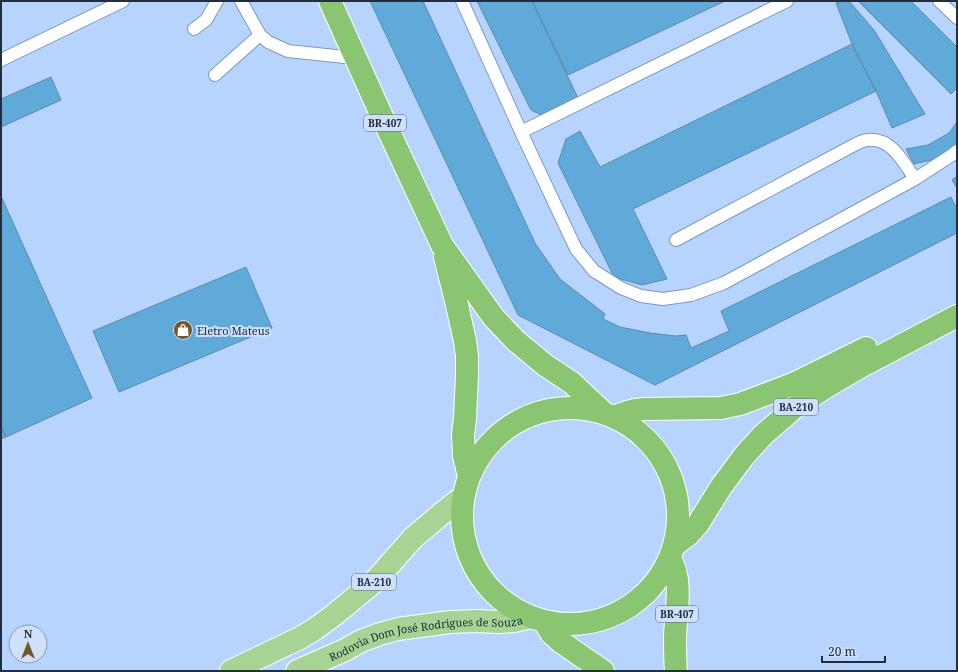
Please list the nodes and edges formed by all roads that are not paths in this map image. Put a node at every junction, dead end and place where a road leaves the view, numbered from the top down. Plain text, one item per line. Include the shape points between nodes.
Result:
1 (123, 1) edge
2 (217, 1) edge
3 (241, 1) edge
4 (330, 1) edge
5 (462, 1) edge
6 (788, 1) edge
7 (939, 1) edge
8 (957, 18) edge
9 (194, 29) dead end
10 (260, 35) junction
11 (354, 54) junction
12 (1, 60) edge
13 (215, 75) dead end
14 (521, 132) junction
15 (957, 151) edge
16 (915, 179) junction
17 (676, 240) dead end
18 (442, 245) junction
19 (957, 300) edge
20 (957, 316) edge
21 (610, 415) junction
22 (469, 476) junction
23 (463, 498) junction
24 (672, 552) junction
25 (538, 619) junction
26 (231, 671) edge
27 (297, 671) edge
28 (603, 671) edge
29 (676, 671) edge

1 - 12 lane
2 - 9 lane via 206,20
3 - 10 lane
4 - 11 highway, BR-407
5 - 14 lane
6 - 14 lane
7 - 8 lane
10 - 11 lane via 268,42 288,51 345,57
10 - 13 lane
11 - 18 highway, BR-407
14 - 16 lane via 576,249 594,270 621,288 641,296 663,299 691,295 724,283
15 - 16 lane
16 - 17 lane via 898,154 888,145 880,140 868,140
18 - 21 highway, BR-407 via 494,318 516,341
18 - 22 highway, BR-407 via 467,356 463,435 464,456
19 - 21 highway, BA-210 via 793,384 740,404 721,408 638,409
20 - 24 highway, BA-210 via 826,386 794,408 744,456 698,524
21 - 22 highway, BA-210 via 582,408 558,409 514,423 496,437 480,455
21 - 24 highway, BA-210 via 636,430 654,448 668,468 676,491 679,516
22 - 23 highway, BA-210
23 - 25 highway, BA-210 via 461,517 464,535 468,553 476,570 500,598 515,609
23 - 26 main road, BA-210 via 413,538 374,582 334,615 300,638
24 - 25 highway, BA-210 via 659,578 645,594 628,607 608,617 565,624
24 - 29 highway, BR-407 via 677,584
25 - 27 main road, Rodovia Dom José Rodrigues de Souza / BA-210 via 450,622 398,629 360,641
25 - 28 highway via 561,642

